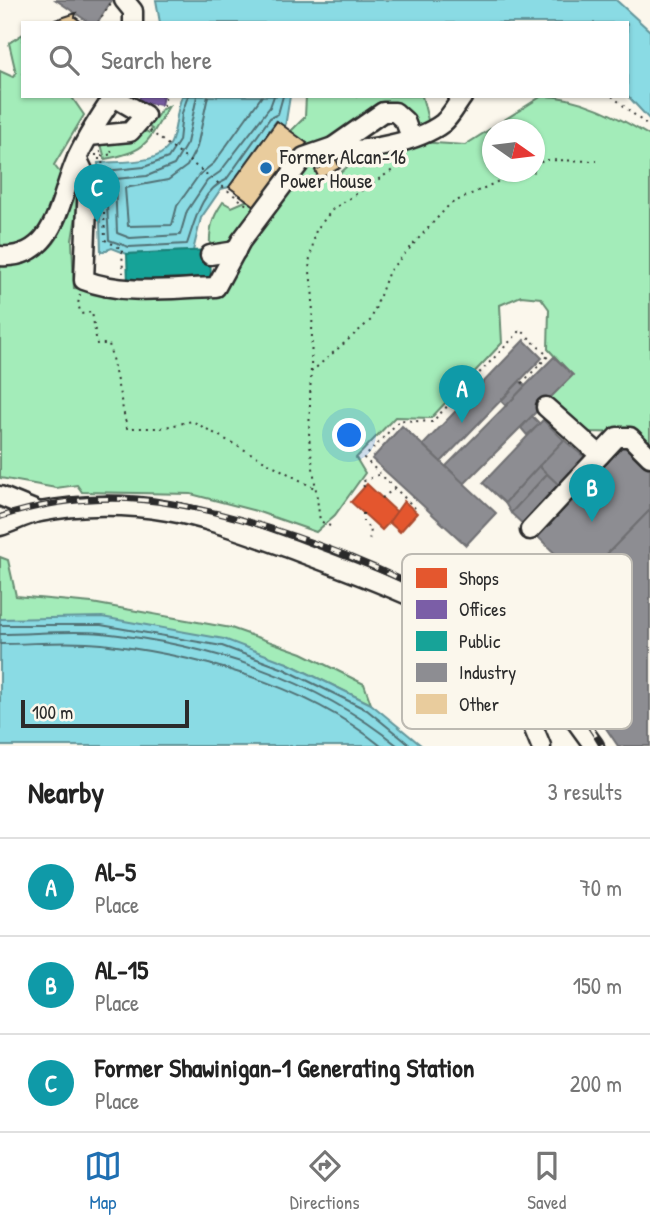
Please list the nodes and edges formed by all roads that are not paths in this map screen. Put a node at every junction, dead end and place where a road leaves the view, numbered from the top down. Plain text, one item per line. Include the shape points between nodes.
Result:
1 (124, 0) edge
2 (133, 21) edge
3 (114, 98) edge
4 (118, 98) edge
5 (462, 98) edge
6 (157, 107) edge
7 (411, 137) junction
8 (97, 143) junction
9 (340, 157) junction
10 (77, 158) junction
11 (236, 251) junction
12 (211, 255) dead end
13 (0, 256) edge
14 (547, 407) dead end
15 (600, 455) junction
16 (650, 457) edge
17 (1, 494) edge
18 (39, 512) junction
19 (0, 526) edge
20 (530, 530) dead end
21 (402, 594) edge
22 (534, 729) edge
23 (581, 729) edge
24 (541, 746) edge
25 (594, 746) edge

1 - 2 street via 133,11
3 - 8 street
4 - 6 street
5 - 7 street via 444,122
6 - 8 street via 130,132
7 - 9 street
7 - 9 street via 405,121 395,112 383,112
8 - 10 street
9 - 11 street via 304,157
10 - 11 street via 88,181 84,280 125,290 216,287
10 - 13 street via 59,214 43,243 14,257
11 - 12 street
14 - 15 street
15 - 16 street via 617,437 630,437
15 - 20 street
17 - 18 street
18 - 19 street
18 - 21 street via 108,507 167,511 229,526
22 - 24 street
23 - 25 street

